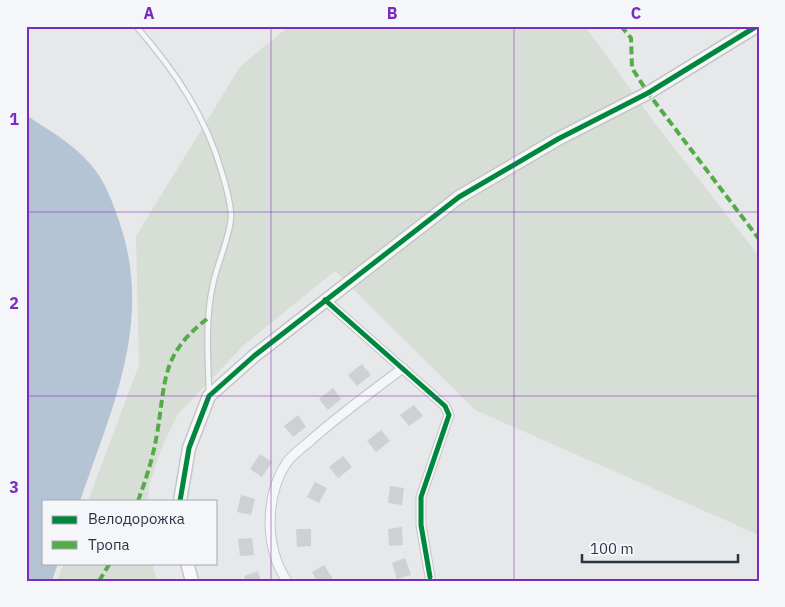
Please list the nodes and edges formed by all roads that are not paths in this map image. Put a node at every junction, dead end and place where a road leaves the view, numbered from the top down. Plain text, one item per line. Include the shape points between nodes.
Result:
1 (136, 26) edge
2 (756, 26) edge
3 (324, 300) junction
4 (403, 368) junction
5 (209, 396) junction
6 (180, 500) edge
7 (187, 564) edge
8 (430, 577) dead end
9 (192, 581) edge
10 (287, 581) edge

1 - 5 lane via 184,86 214,146 228,195 231,219 213,282 207,319
2 - 3 street via 648,93 558,138 459,196
3 - 4 street
3 - 5 street
4 - 8 street via 445,406 449,415 421,497
4 - 10 street via 288,460 275,486 269,529 274,552
5 - 6 street via 189,448
7 - 9 street

